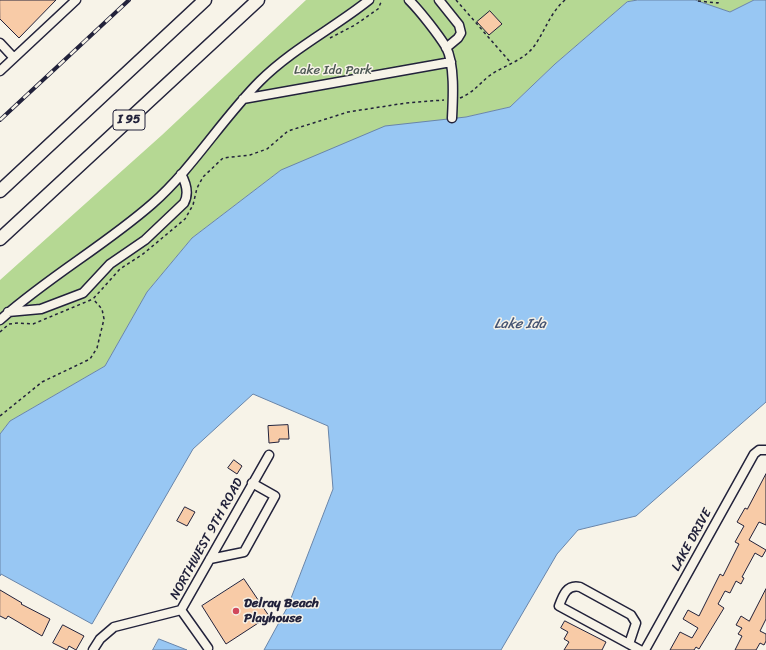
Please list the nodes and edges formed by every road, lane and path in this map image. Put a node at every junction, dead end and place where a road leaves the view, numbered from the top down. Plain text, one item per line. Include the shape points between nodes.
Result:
1 (76, 0) edge
2 (205, 0) edge
3 (258, 0) edge
4 (369, 0) edge
5 (439, 0) edge
6 (456, 0) edge
7 (565, 0) edge
8 (718, 0) edge
9 (412, 1) edge
10 (698, 1) dead end
11 (0, 43) edge
12 (446, 48) junction
13 (14, 58) junction
14 (450, 62) junction
15 (511, 63) junction
16 (0, 70) edge
17 (243, 99) junction
18 (453, 100) junction
19 (452, 118) dead end
20 (181, 174) junction
21 (0, 191) edge
22 (0, 240) edge
23 (93, 299) junction
24 (8, 312) junction
25 (0, 320) edge
26 (9, 324) dead end
27 (0, 416) edge
28 (766, 450) edge
29 (268, 455) dead end
30 (252, 483) junction
31 (210, 558) junction
32 (181, 610) junction
33 (629, 644) junction
34 (208, 648) dead end
35 (94, 650) edge
36 (640, 650) edge
37 (645, 650) edge

1 - 13 street
2 - 21 highway, I 95
3 - 22 highway, I 95
4 - 17 street via 277,66
5 - 12 street via 459,25 461,33
6 - 15 path
7 - 15 path via 556,8 528,53
8 - 10 path via 718,3
9 - 12 street
11 - 13 street
12 - 14 street
13 - 16 street
14 - 17 street
14 - 18 street
15 - 18 path via 489,76 476,90
17 - 20 street
18 - 19 street
18 - 23 path via 406,102 348,112 288,131 267,149 250,155 222,158 203,177 185,219 143,254 120,269
20 - 24 street via 131,223
20 - 24 street via 186,188 184,203 145,240 110,264 83,293 41,309
23 - 26 path via 33,324
23 - 27 path via 102,309 104,319 97,348 90,359 42,382
24 - 25 street
28 - 37 street, LAKE DRIVE via 759,450 754,454
29 - 30 street, NORTHWEST 9TH ROAD
30 - 31 street, NORTHWEST 9TH ROAD
30 - 31 street via 275,496 244,552
31 - 32 street, NORTHWEST 9TH ROAD
32 - 34 street
32 - 35 street, NORTHWEST 9TH ROAD via 114,628 100,639
33 - 33 street via 636,623 632,615 586,590 575,586 568,588 559,606
33 - 36 street

